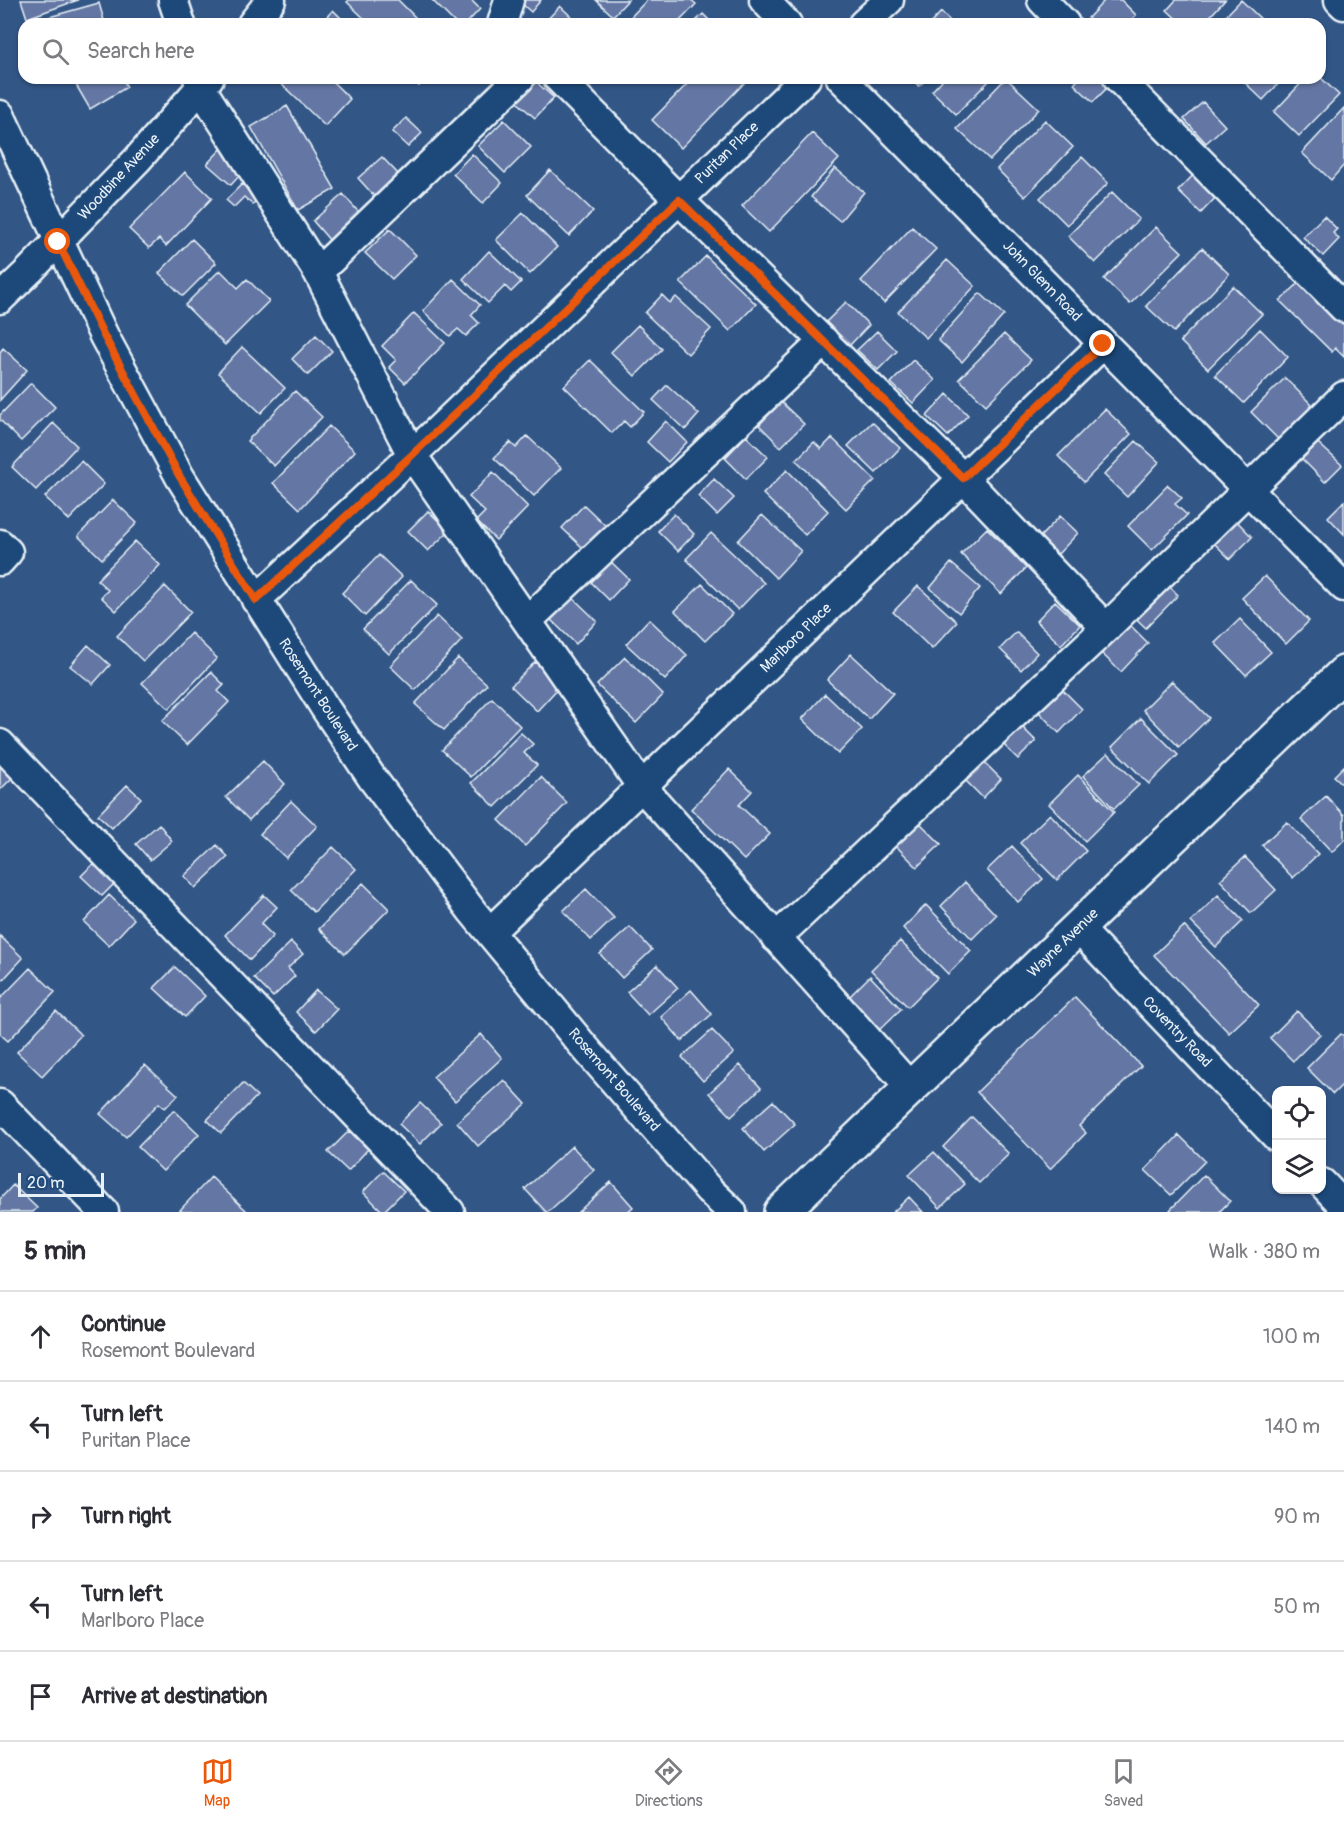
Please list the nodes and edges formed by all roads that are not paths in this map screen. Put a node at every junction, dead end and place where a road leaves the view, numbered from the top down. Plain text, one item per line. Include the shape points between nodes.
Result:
1 (173, 0) edge
2 (271, 0) edge
3 (509, 0) edge
4 (764, 0) edge
5 (888, 0) edge
6 (1042, 0) edge
7 (1339, 0) edge
8 (1344, 5) edge
9 (179, 18) edge
10 (257, 18) edge
11 (504, 18) edge
12 (781, 18) edge
13 (869, 18) edge
14 (1059, 18) edge
15 (200, 84) edge
16 (204, 84) edge
17 (514, 84) edge
18 (564, 84) edge
19 (800, 84) edge
20 (847, 84) edge
21 (1124, 84) edge
22 (0, 115) edge
23 (679, 200) junction
24 (58, 242) junction
25 (318, 272) junction
26 (0, 299) edge
27 (1344, 308) edge
28 (824, 341) junction
29 (1103, 344) junction
30 (1344, 396) edge
31 (412, 455) junction
32 (963, 478) junction
33 (1248, 488) junction
34 (0, 544) edge
35 (0, 561) edge
36 (1344, 587) edge
37 (256, 600) junction
38 (527, 621) junction
39 (1106, 628) junction
40 (1344, 673) edge
41 (0, 744) edge
42 (642, 787) junction
43 (1078, 928) junction
44 (490, 932) junction
45 (776, 938) junction
46 (911, 1088) junction
47 (0, 1104) edge
48 (1272, 1132) edge
49 (1326, 1187) edge
50 (1344, 1206) edge
51 (104, 1212) edge
52 (450, 1212) edge
53 (732, 1212) edge
54 (781, 1212) edge

1 - 9 street
2 - 10 street
3 - 11 street
4 - 12 street
5 - 13 street
6 - 14 street
7 - 8 street
15 - 24 street, Woodbine Avenue via 137,160
16 - 25 street
17 - 25 street
18 - 23 street
19 - 23 street, Puritan Place
20 - 29 street, John Glenn Road
21 - 27 street
22 - 24 street, Rosemont Boulevard
23 - 28 street
23 - 31 street, Puritan Place
24 - 26 street, Woodbine Avenue
24 - 37 street, Rosemont Boulevard via 180,477
25 - 31 street
28 - 32 street
28 - 38 street
29 - 32 street, Marlboro Place
29 - 33 street, John Glenn Road
30 - 33 street
31 - 37 street, Puritan Place
31 - 38 street
32 - 39 street
32 - 42 street, Marlboro Place
33 - 36 street, John Glenn Road
33 - 39 street
34 - 35 street via 8,552
37 - 44 street, Rosemont Boulevard via 372,778
38 - 42 street
39 - 45 street
40 - 43 main road, Wayne Avenue
41 - 52 street
42 - 44 street, Marlboro Place
42 - 45 street
43 - 46 main road, Wayne Avenue
43 - 48 street, Coventry Road
44 - 53 street, Rosemont Boulevard via 580,1042
45 - 46 street
46 - 54 main road, Wayne Avenue
47 - 51 street
49 - 50 street

